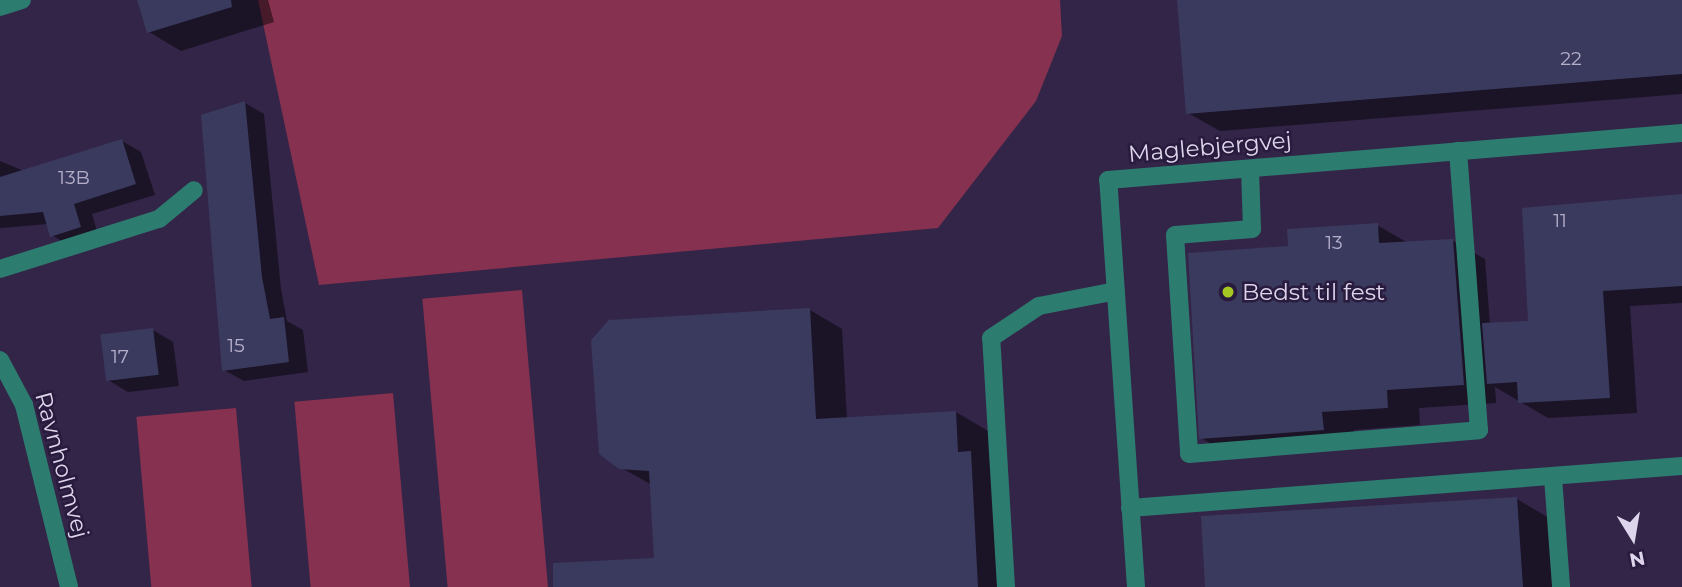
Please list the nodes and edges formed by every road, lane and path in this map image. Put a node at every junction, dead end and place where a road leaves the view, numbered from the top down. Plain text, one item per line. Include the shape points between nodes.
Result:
1 (22, 0) edge
2 (0, 7) edge
3 (1682, 133) edge
4 (1458, 151) junction
5 (1250, 169) junction
6 (194, 190) dead end
7 (0, 270) edge
8 (1116, 291) junction
9 (0, 360) edge
10 (1682, 466) edge
11 (1553, 477) junction
12 (1130, 508) junction
13 (69, 587) edge
14 (1006, 587) edge
15 (1136, 587) edge
16 (1561, 587) edge

1 - 2 street
3 - 4 street, Maglebjergvej
4 - 5 street, Maglebjergvej
4 - 5 street via 1479,430 1189,454 1175,235 1252,229
5 - 8 street, Maglebjergvej via 1108,180
6 - 7 street via 159,219
8 - 12 street, Maglebjergvej
8 - 14 street via 1039,306 991,338
9 - 13 street, Ravnholmvej via 24,405
10 - 11 street
11 - 12 street
11 - 16 street
12 - 15 street, Maglebjergvej

